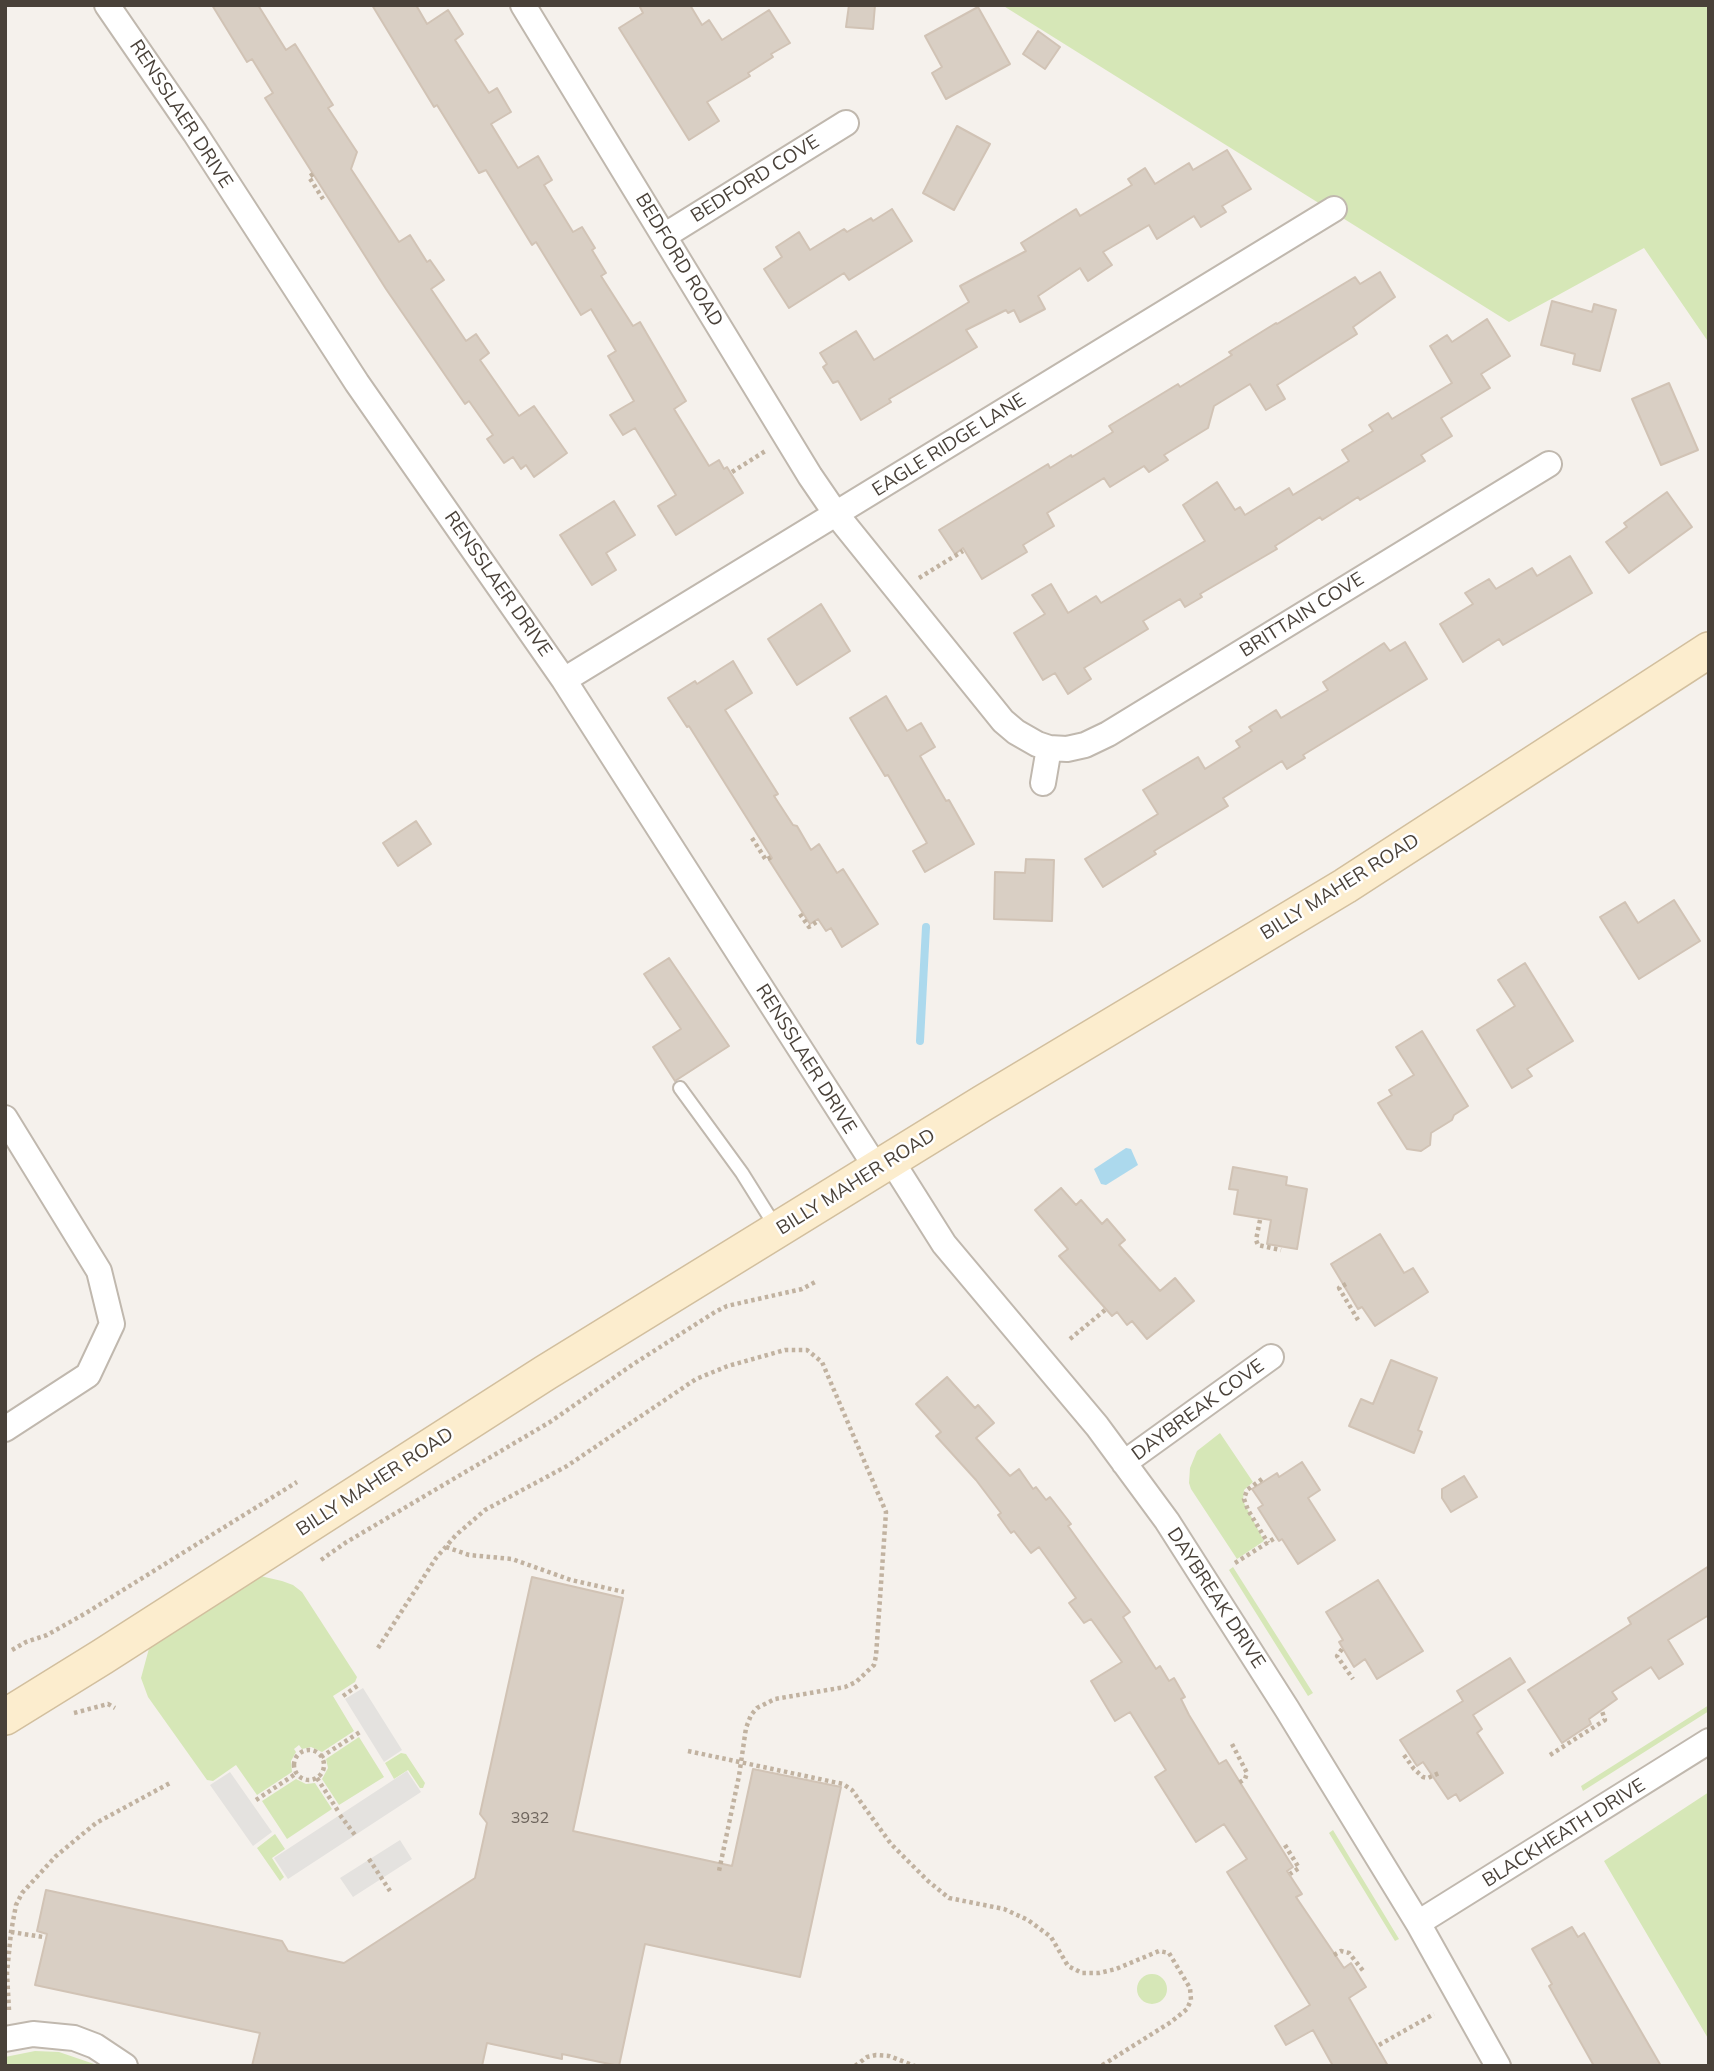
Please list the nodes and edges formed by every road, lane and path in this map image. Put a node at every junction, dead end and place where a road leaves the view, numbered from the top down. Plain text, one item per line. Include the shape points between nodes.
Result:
1 (107, 5) edge
2 (523, 5) edge
3 (846, 123) dead end
4 (313, 174) dead end
5 (323, 199) dead end
6 (1334, 209) dead end
7 (664, 236) junction
8 (767, 450) dead end
9 (1549, 464) dead end
10 (732, 472) dead end
11 (836, 514) junction
12 (963, 551) dead end
13 (914, 581) dead end
14 (1709, 650) edge
15 (564, 680) junction
16 (1049, 748) junction
17 (1043, 783) dead end
18 (752, 838) dead end
19 (771, 857) dead end
20 (800, 914) dead end
21 (818, 921) dead end
22 (680, 1088) dead end
23 (5, 1118) edge
24 (884, 1165) junction
25 (1260, 1220) dead end
26 (777, 1230) junction
27 (1281, 1250) dead end
28 (817, 1281) dead end
29 (1346, 1284) dead end
30 (1105, 1310) dead end
31 (1358, 1320) dead end
32 (1070, 1339) dead end
33 (1271, 1357) dead end
34 (5, 1429) edge
35 (1124, 1463) junction
36 (1262, 1479) dead end
37 (297, 1482) dead end
38 (1275, 1538) dead end
39 (1268, 1542) junction
40 (446, 1547) junction
41 (321, 1560) dead end
42 (1235, 1563) dead end
43 (624, 1592) dead end
44 (378, 1648) dead end
45 (1342, 1649) dead end
46 (12, 1650) dead end
47 (1353, 1679) dead end
48 (360, 1684) dead end
49 (343, 1696) dead end
50 (115, 1708) dead end
51 (1602, 1711) dead end
52 (65, 1715) dead end
53 (5, 1717) edge
54 (360, 1732) dead end
55 (1709, 1741) edge
56 (1232, 1744) dead end
57 (688, 1751) dead end
58 (1404, 1755) dead end
59 (1550, 1755) dead end
60 (321, 1757) junction
61 (741, 1762) junction
62 (297, 1773) junction
63 (1439, 1773) dead end
64 (317, 1778) junction
65 (170, 1783) dead end
66 (1237, 1784) dead end
67 (256, 1800) dead end
68 (355, 1835) dead end
69 (1285, 1845) dead end
70 (369, 1859) dead end
71 (719, 1871) dead end
72 (1290, 1874) dead end
73 (390, 1891) dead end
74 (1418, 1923) junction
75 (11, 1932) junction
76 (43, 1937) dead end
77 (1334, 1955) dead end
78 (1364, 1972) dead end
79 (9, 2010) dead end
80 (1434, 2014) dead end
81 (5, 2039) edge
82 (1379, 2045) dead end
83 (125, 2066) edge
84 (855, 2066) edge
85 (915, 2066) edge
86 (1101, 2066) edge
87 (1498, 2066) edge

1 - 15 street, RENSSLAER DRIVE via 351,374
2 - 7 street, BEDFORD ROAD
3 - 7 street, BEDFORD COVE
4 - 5 path via 309,177
6 - 11 street, EAGLE RIDGE LANE
7 - 11 street, BEDFORD ROAD
8 - 10 path
9 - 16 street, BRITTAIN COVE via 1108,734 1067,750
11 - 15 street, EAGLE RIDGE LANE
11 - 16 street via 1003,721
12 - 13 path
14 - 24 main road, BILLY MAHER ROAD via 1345,886
15 - 24 street, RENSSLAER DRIVE
16 - 17 street
18 - 19 path via 766,860
20 - 21 path via 809,927
22 - 26 lane
23 - 34 street via 99,1271 112,1324 88,1375
24 - 26 main road, BILLY MAHER ROAD
24 - 35 street, DAYBREAK DRIVE
25 - 27 path via 1258,1245
26 - 53 main road, BILLY MAHER ROAD
28 - 41 path via 715,1312 550,1422
29 - 31 path via 1339,1289
30 - 32 path
33 - 35 street, DAYBREAK COVE
35 - 74 street, DAYBREAK DRIVE via 1227,1613
36 - 39 path via 1247,1490 1244,1499
37 - 46 path via 86,1614
38 - 39 path
39 - 42 path
40 - 43 path via 469,1555 512,1559
40 - 44 path
40 - 61 path via 485,1510 567,1466 696,1379 785,1350 807,1350 817,1357 886,1512 874,1665 845,1686 775,1699 757,1708 746,1728
45 - 47 path via 1337,1656
48 - 49 path
50 - 52 path via 108,1704
51 - 59 path via 1605,1720
54 - 60 path
55 - 74 street, BLACKHEATH DRIVE
56 - 66 path via 1247,1773
57 - 61 path
58 - 63 path via 1423,1777
60 - 62 path via 313,1751 299,1755 294,1763
60 - 64 path via 323,1771
61 - 71 path
61 - 86 path via 843,1784 891,1844 949,1898 1004,1909 1028,1920 1051,1937 1073,1970 1099,1973 1149,1953 1170,1953 1191,1988 1187,2009
62 - 64 path via 307,1780
62 - 67 path
64 - 68 path
65 - 75 path via 96,1823 56,1856 22,1893
69 - 72 path via 1300,1868
70 - 73 path
74 - 87 street, DAYBREAK DRIVE
75 - 76 path
75 - 79 path
77 - 78 path via 1349,1953
80 - 82 path
81 - 83 street via 33,2034 74,2038
84 - 85 path via 876,2055

